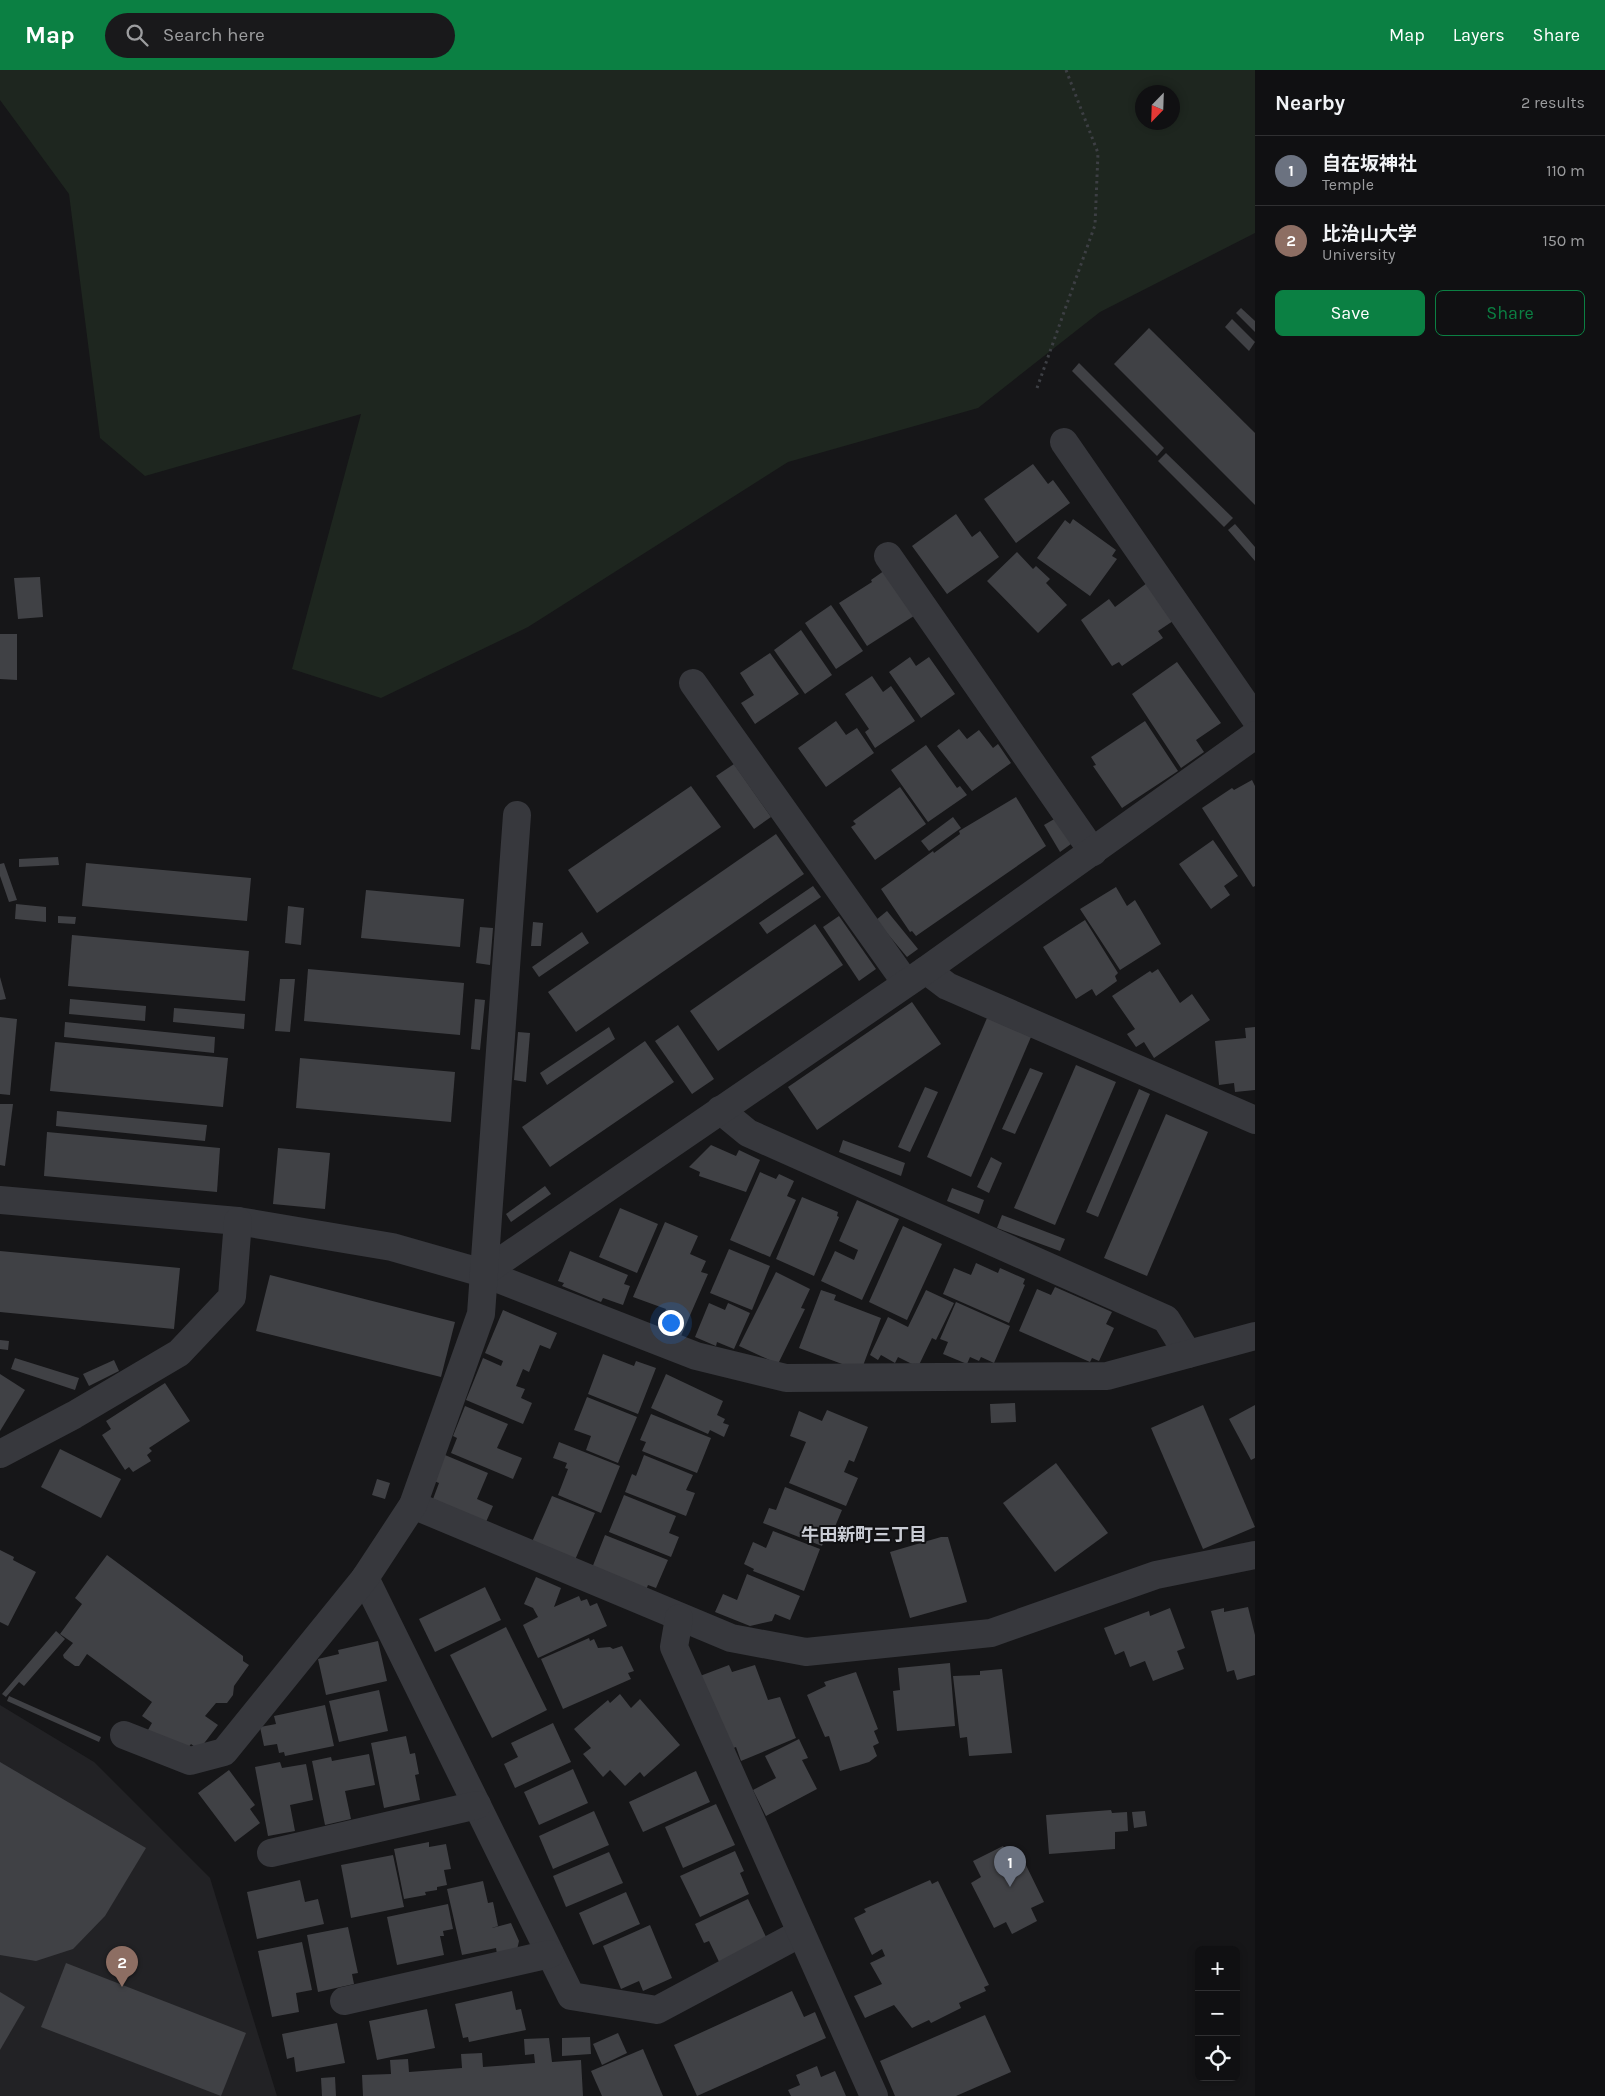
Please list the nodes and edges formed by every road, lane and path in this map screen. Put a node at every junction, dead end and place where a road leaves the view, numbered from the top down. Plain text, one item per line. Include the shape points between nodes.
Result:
1 (1066, 70) edge
2 (1037, 388) dead end
3 (1064, 442) dead end
4 (888, 556) dead end
5 (692, 683) dead end
6 (1255, 718) edge
7 (1255, 735) edge
8 (517, 814) dead end
9 (1093, 852) junction
10 (916, 976) junction
11 (720, 1110) junction
12 (1255, 1120) edge
13 (0, 1200) edge
14 (238, 1221) junction
15 (483, 1273) junction
16 (1255, 1336) edge
17 (1188, 1354) junction
18 (0, 1454) edge
19 (414, 1505) junction
20 (1255, 1555) edge
21 (365, 1578) junction
22 (680, 1618) junction
23 (124, 1735) dead end
24 (477, 1805) junction
25 (271, 1853) dead end
26 (802, 1933) junction
27 (550, 1954) junction
28 (344, 2001) dead end
29 (874, 2096) edge

1 - 2 path via 1098,152 1095,225
3 - 6 street
4 - 9 street
5 - 10 street
7 - 9 street
8 - 15 street
9 - 10 street
10 - 11 street
10 - 12 street via 947,986
11 - 15 street
11 - 17 street via 748,1134 1166,1319
13 - 14 street
14 - 15 street via 392,1247
14 - 18 street via 232,1297 179,1353
15 - 17 street via 696,1356 786,1378 1107,1376
15 - 19 street via 481,1314
16 - 17 street
19 - 21 street
19 - 22 street
20 - 22 street via 1156,1575 990,1633 806,1652 730,1638
21 - 23 street via 224,1752 190,1761
21 - 24 street
22 - 26 street via 674,1647
24 - 25 street
24 - 27 street
26 - 27 street via 657,2010 571,1996
26 - 29 street
27 - 28 street

